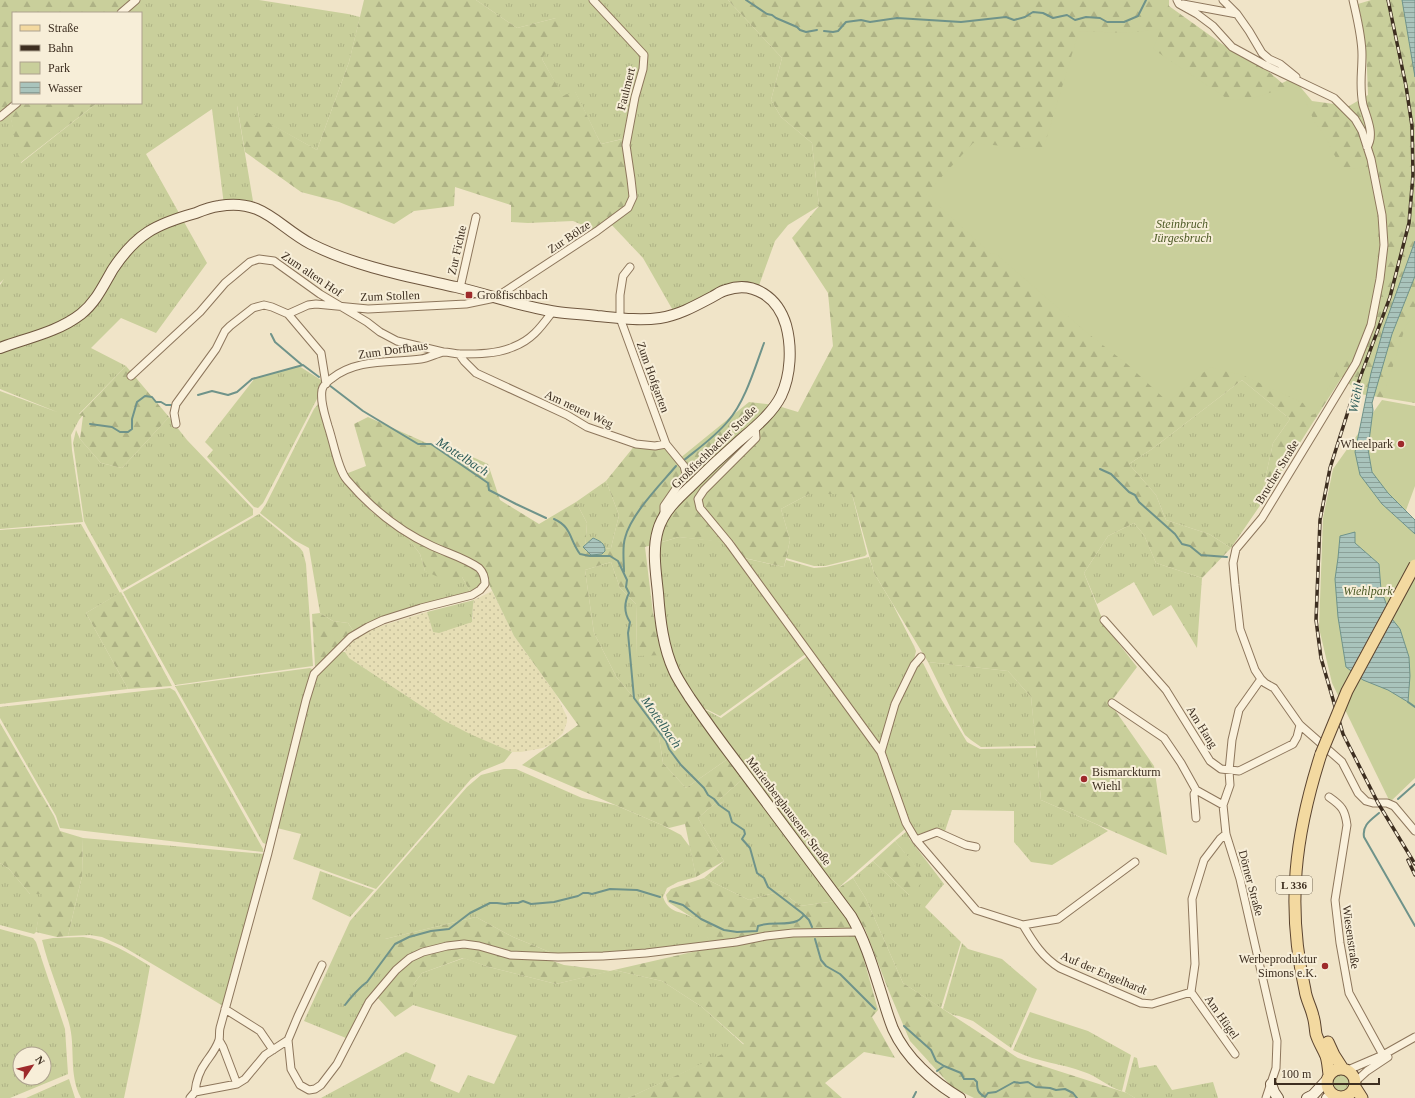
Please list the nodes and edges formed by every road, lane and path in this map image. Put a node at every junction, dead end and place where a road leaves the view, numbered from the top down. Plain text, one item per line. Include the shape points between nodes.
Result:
1 (136, 0) edge
2 (593, 0) edge
3 (1223, 0) edge
4 (1353, 0) edge
5 (1178, 2) edge
6 (121, 12) edge
7 (1237, 14) junction
8 (1306, 85) junction
9 (16, 104) edge
10 (0, 117) edge
11 (1367, 147) junction
12 (631, 179) joint
13 (476, 217) dead end
14 (630, 267) dead end
15 (460, 288) junction
16 (495, 298) junction
17 (342, 308) junction
18 (553, 311) junction
19 (288, 314) junction
20 (620, 318) junction
21 (0, 348) edge
22 (443, 352) junction
23 (459, 354) junction
24 (131, 376) dead end
25 (326, 384) junction
26 (176, 424) dead end
27 (755, 427) junction
28 (666, 444) junction
29 (664, 516) junction
30 (1415, 565) edge
31 (1104, 620) dead end
32 (921, 657) dead end
33 (1261, 679) junction
34 (1112, 703) dead end
35 (1300, 725) junction
36 (881, 752) junction
37 (1229, 771) junction
38 (1196, 790) junction
39 (1329, 797) dead end
40 (1223, 805) junction
41 (1196, 818) dead end
42 (1415, 831) edge
43 (1226, 834) junction
44 (916, 840) junction
45 (976, 847) dead end
46 (1136, 862) dead end
47 (1023, 925) junction
48 (860, 932) junction
49 (322, 965) dead end
50 (1191, 992) junction
51 (225, 1009) junction
52 (1314, 1017) junction
53 (1415, 1038) edge
54 (219, 1040) junction
55 (288, 1040) junction
56 (273, 1050) junction
57 (1235, 1054) dead end
58 (1383, 1055) junction
59 (1346, 1070) junction
60 (1328, 1077) junction
61 (237, 1084) junction
62 (1271, 1084) junction
63 (1355, 1084) junction
64 (195, 1092) junction
65 (1338, 1097) edge
66 (190, 1098) edge
67 (960, 1098) edge
68 (1266, 1098) edge
69 (1278, 1098) edge
70 (1307, 1098) edge
71 (1362, 1098) edge

1 - 6 street
2 - 12 street, Faulmert via 644,55 626,145
3 - 7 street
4 - 11 street via 1362,54 1361,96 1370,131
5 - 7 street, Brucher Straße
5 - 8 street, Brucher Straße via 1213,26 1232,47
7 - 8 street, Brucher Straße via 1262,53
8 - 11 street, Brucher Straße via 1334,98 1355,119
9 - 10 street
11 - 33 street, Brucher Straße via 1382,215 1384,245 1372,325 1356,363 1262,518 1236,549 1233,563 1240,629 1255,670
12 - 16 street, Zur Bölze via 633,197 628,208
13 - 15 street, Zur Fichte
14 - 20 street via 623,276
15 - 16 main road, Großfischbacher Straße
15 - 21 main road, Großfischbacher Straße via 394,274 352,260 312,244 254,207 238,204 218,206 173,220 143,234 130,246 93,303 83,313 59,328
16 - 17 street, Zum Stollen via 466,304 368,310
16 - 18 main road, Großfischbacher Straße
17 - 19 street, Zum Stollen via 316,304
17 - 22 street, Zum alten Hof via 397,341
17 - 24 street, Zum alten Hof via 274,261 250,262 225,283 200,312
18 - 20 main road, Großfischbacher Straße
18 - 23 street, Zum Dorfhaus via 531,338 513,348 498,352
19 - 25 street via 321,353
19 - 26 street via 264,305 253,308 224,331 213,354 176,404
20 - 27 main road, Großfischbacher Straße via 664,318 684,312 726,289 744,287 768,295 778,306 784,321 790,344 788,371 781,395
20 - 28 street, Zum Hofgarten
22 - 23 street, Zum Dorfhaus
22 - 25 street, Zum Dorfhaus via 422,359 353,367
23 - 28 street, Am neuen Weg via 476,373 587,427 636,444
25 - 51 street via 322,390 322,403 343,475 362,497 402,530 479,568 485,576 485,584 472,595 421,608 368,627 350,637 314,674
27 - 29 main road, Großfischbacher Straße via 682,494
27 - 36 street via 756,438 704,490 698,499 700,508 730,542
28 - 29 street via 684,466 686,474 664,506
29 - 48 main road, Marienberghausener Straße via 657,533 655,556 660,616 665,646 674,672 701,715 852,916
30 - 52 main road, L 336, bridge via 1347,691 1321,754 1304,814 1294,877 1294,913 1296,945 1305,992
31 - 37 street, Am Hang via 1166,690 1210,761
32 - 36 street via 914,665 895,704
33 - 35 street, Brucher Straße via 1274,688
33 - 37 street, Dörner Straße via 1239,710 1232,740
34 - 38 street via 1164,738
35 - 37 street via 1293,744 1239,771
35 - 42 street, Brucher Straße via 1342,762 1358,794 1366,801 1394,806
36 - 44 street via 906,823
37 - 40 street, Dörner Straße via 1230,785
38 - 40 street
38 - 41 street
39 - 58 street, Wiesenstraße via 1339,804 1345,813 1347,825 1335,902 1348,991
40 - 43 street, Dörner Straße
43 - 50 street via 1204,860 1192,899 1195,964
43 - 62 street, Dörner Straße via 1240,879 1277,1041 1276,1068
44 - 45 street via 938,832
44 - 47 street via 976,910
46 - 47 street via 1058,920
47 - 50 street, Auf der Engelhardt via 1049,962 1141,1003 1152,1004
48 - 55 street via 793,933 646,953 603,956 510,955 464,944 429,951 410,958 401,966 369,1002 336,1064 321,1085 315,1089 309,1090 300,1085 291,1069
48 - 67 main road, Marienberghausener Straße via 893,1029 905,1049 930,1076
49 - 55 street
50 - 57 street, Am Hügel
51 - 54 street
51 - 56 street via 260,1031
52 - 59 main road, L 336 via 1334,1055
52 - 60 main road, L 336 via 1316,1034 1326,1058
53 - 58 street
53 - 63 street via 1409,1045 1367,1071
54 - 61 street
54 - 64 street via 200,1074
55 - 56 street
56 - 61 street
58 - 59 street
59 - 60 main road via 1336,1069
59 - 63 main road, L 336 via 1354,1077
60 - 65 main road, L 336 via 1328,1090
60 - 70 main road via 1313,1095
61 - 64 street
62 - 68 street, Dörner Straße
62 - 69 main road
63 - 65 main road, L 336 via 1351,1093
63 - 71 main road, L 336
64 - 66 street

